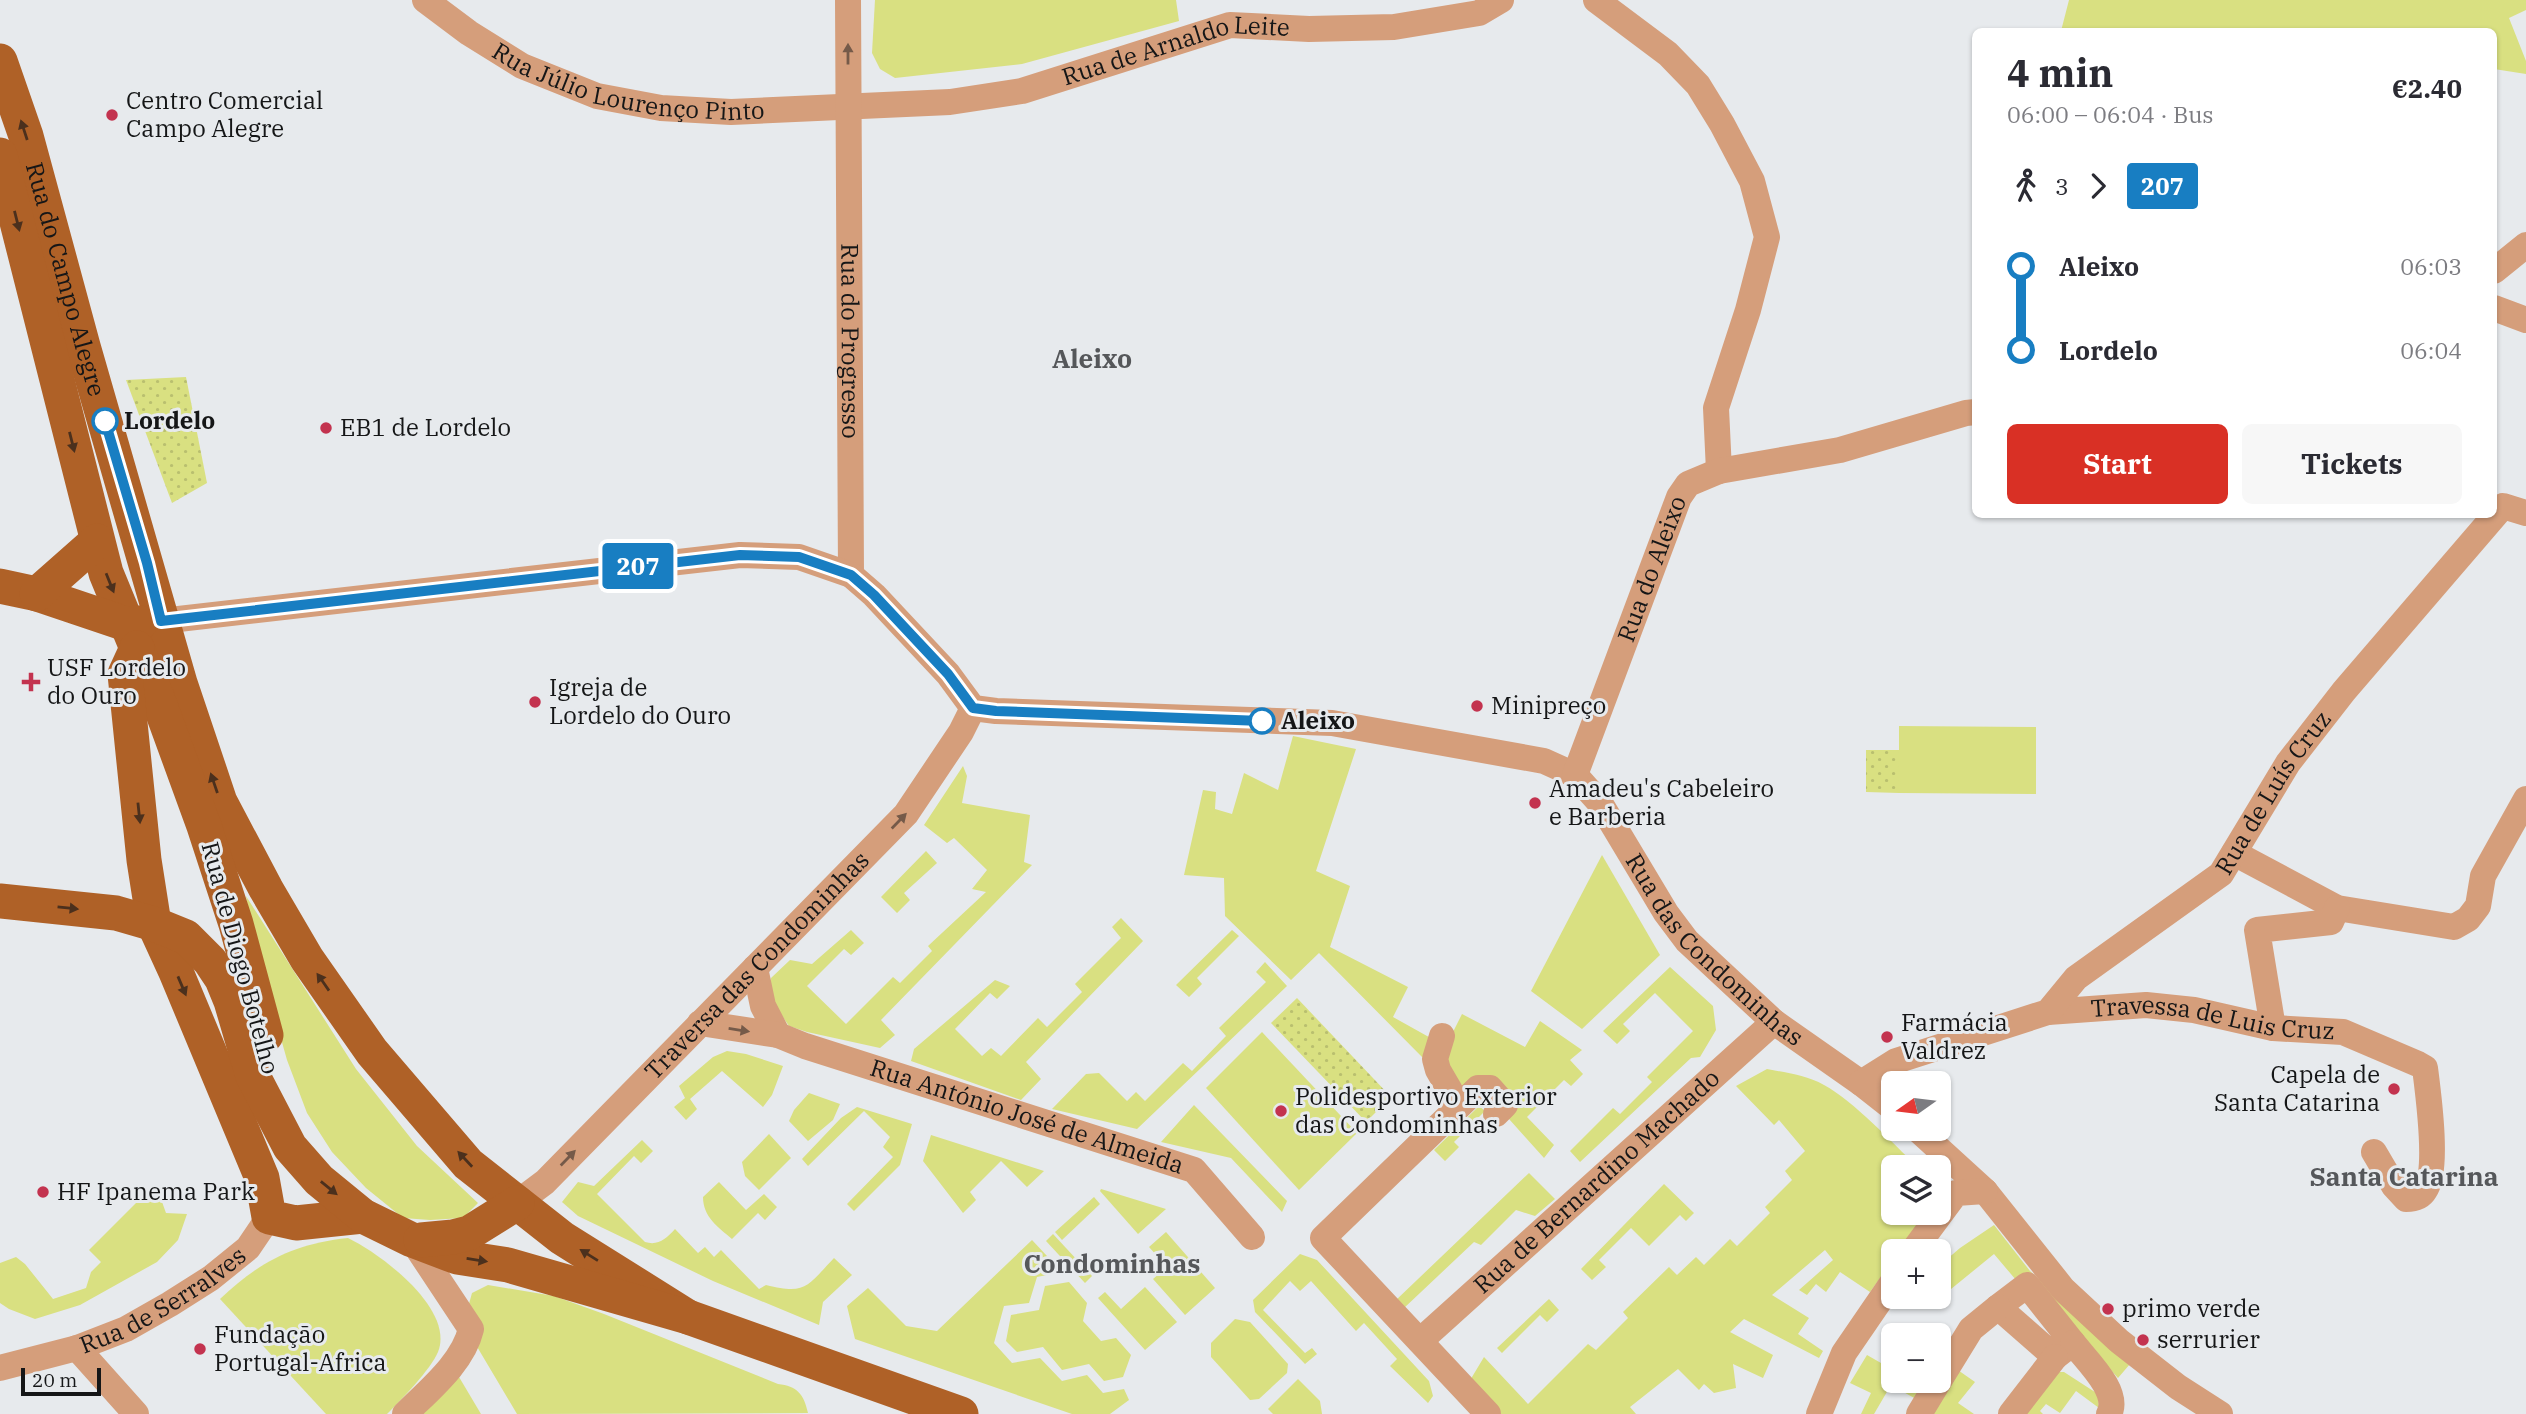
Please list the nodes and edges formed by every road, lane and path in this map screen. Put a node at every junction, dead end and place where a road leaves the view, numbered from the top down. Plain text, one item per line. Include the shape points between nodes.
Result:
1 (425, 0) edge
2 (848, 0) edge
3 (1501, 0) edge
4 (1596, 0) edge
5 (0, 61) edge
6 (849, 107) junction
7 (0, 155) edge
8 (2526, 245) edge
9 (2497, 269) edge
10 (2497, 309) edge
11 (2526, 320) edge
12 (1972, 412) edge
13 (1719, 471) junction
14 (2497, 512) edge
15 (2526, 513) edge
16 (2492, 518) edge
17 (97, 541) junction
18 (851, 575) junction
19 (0, 586) edge
20 (37, 594) junction
21 (161, 621) junction
22 (132, 636) junction
23 (973, 708) junction
24 (1575, 775) junction
25 (2526, 799) edge
26 (2234, 853) junction
27 (0, 901) edge
28 (2337, 908) junction
29 (154, 924) junction
30 (755, 968) junction
31 (2048, 1012) junction
32 (1774, 1022) junction
33 (700, 1023) junction
34 (2273, 1028) junction
35 (778, 1035) junction
36 (1442, 1036) dead end
37 (1861, 1083) junction
38 (1881, 1099) edge
39 (1459, 1107) junction
40 (274, 1114) junction
41 (1496, 1114) dead end
42 (1930, 1141) edge
43 (290, 1147) junction
44 (2374, 1153) dead end
45 (262, 1178) junction
46 (1985, 1191) junction
47 (517, 1203) junction
48 (363, 1216) junction
49 (268, 1217) junction
50 (1252, 1237) dead end
51 (1922, 1239) edge
52 (412, 1240) junction
53 (1881, 1299) edge
54 (1998, 1307) junction
55 (688, 1317) junction
56 (1420, 1341) junction
57 (77, 1348) junction
58 (2064, 1350) junction
59 (7, 1361) edge
60 (1951, 1362) edge
61 (1932, 1393) edge
62 (136, 1414) edge
63 (405, 1414) edge
64 (961, 1414) edge
65 (1488, 1414) edge
66 (1819, 1414) edge
67 (1919, 1414) edge
68 (2011, 1414) edge
69 (2109, 1414) edge
70 (2220, 1414) edge

1 - 6 street, Rua Júlio Lourenço Pinto via 522,66 597,96 661,108 731,112
6 -> 2 street, Rua do Progresso
3 - 6 street, Rua de Arnaldo Leite via 1479,13 1394,27 1309,29 1230,24 1022,91 950,102
4 - 13 street via 1668,54 1698,85 1752,181 1767,237 1716,408
21 -> 5 main road, Rua do Campo Alegre via 26,136
6 - 18 street, Rua do Progresso
7 -> 17 main road, Rua do Campo Alegre
8 - 9 street
10 - 11 street
12 - 13 street, Rua do Aleixo via 1840,450
13 - 24 street, Rua do Aleixo via 1688,484 1679,497
14 - 15 street, Rua de Luís Cruz via 2502,506
16 - 26 street, Rua de Luís Cruz via 2288,763
17 - 20 main road
17 -> 22 main road, Rua do Campo Alegre
18 - 21 street via 799,557 740,555
18 - 23 street via 948,674
19 - 20 main road
20 - 22 main road
21 - 22 main road
47 -> 21 main road, Rua de Diogo Botelho via 468,1164 372,1052 307,960 220,802
22 -> 29 main road via 125,674
22 - 40 main road, Rua de Diogo Botelho via 236,924 274,1065
23 - 24 street, Rua das Condominhas via 1332,723 1544,761
30 -> 23 street, Traversa das Condominhas via 906,814
24 - 32 street, Rua das Condominhas via 1600,803 1687,941
25 - 28 street via 2483,876 2478,906 2468,919 2454,927
26 - 28 street
26 - 31 street, Rua de Luís Cruz via 2221,874 2076,978
27 -> 29 main road via 116,913
28 - 34 street via 2331,922 2257,930
29 - 40 main road via 186,937 222,979 253,1076
29 -> 45 main road
30 - 33 street, Traversa das Condominhas
30 - 35 street via 763,1006
31 - 34 street, Travessa de Luis Cruz via 2146,1005 2194,1010
31 - 37 street via 1896,1061
32 - 37 street, Rua das Condominhas
32 - 56 street, Rua de Bernardino Machado
33 -> 35 street, Rua António José de Almeida
47 -> 33 street, Traversa das Condominhas via 545,1182
34 - 44 street, Travessa de Luis Cruz via 2343,1032 2425,1068 2431,1123 2426,1190 2406,1199
35 - 50 street, Rua António José de Almeida via 1194,1170
36 - 39 street via 1435,1059
37 - 38 street, Rua das Condominhas
39 - 41 street via 1478,1088 1490,1088 1505,1105
39 - 56 street via 1324,1238
40 - 43 main road, Rua de Diogo Botelho
42 - 46 street
43 - 45 main road
43 -> 48 main road, Rua de Diogo Botelho via 318,1180
45 - 49 main road
46 - 51 street via 1956,1193
46 - 70 street via 2063,1289 2119,1341
47 - 52 main road via 469,1233
55 -> 47 main road, Rua de Diogo Botelho via 562,1238
48 - 49 main road via 296,1223
48 - 52 main road, Rua de Diogo Botelho
49 - 57 street, Rua de Serralves via 248,1248 211,1278 126,1329
52 -> 55 main road, Rua de Diogo Botelho
52 - 63 street via 471,1329 468,1342 445,1374
53 - 66 street via 1844,1353
54 - 58 street
54 - 58 street via 2028,1286
54 - 60 street via 1971,1329
55 - 64 main road, Rua de Diogo Botelho
56 - 65 street
57 - 59 street, Rua de Serralves
57 - 62 street
58 - 68 street
58 - 69 street via 2109,1390 2113,1401
61 - 67 street

